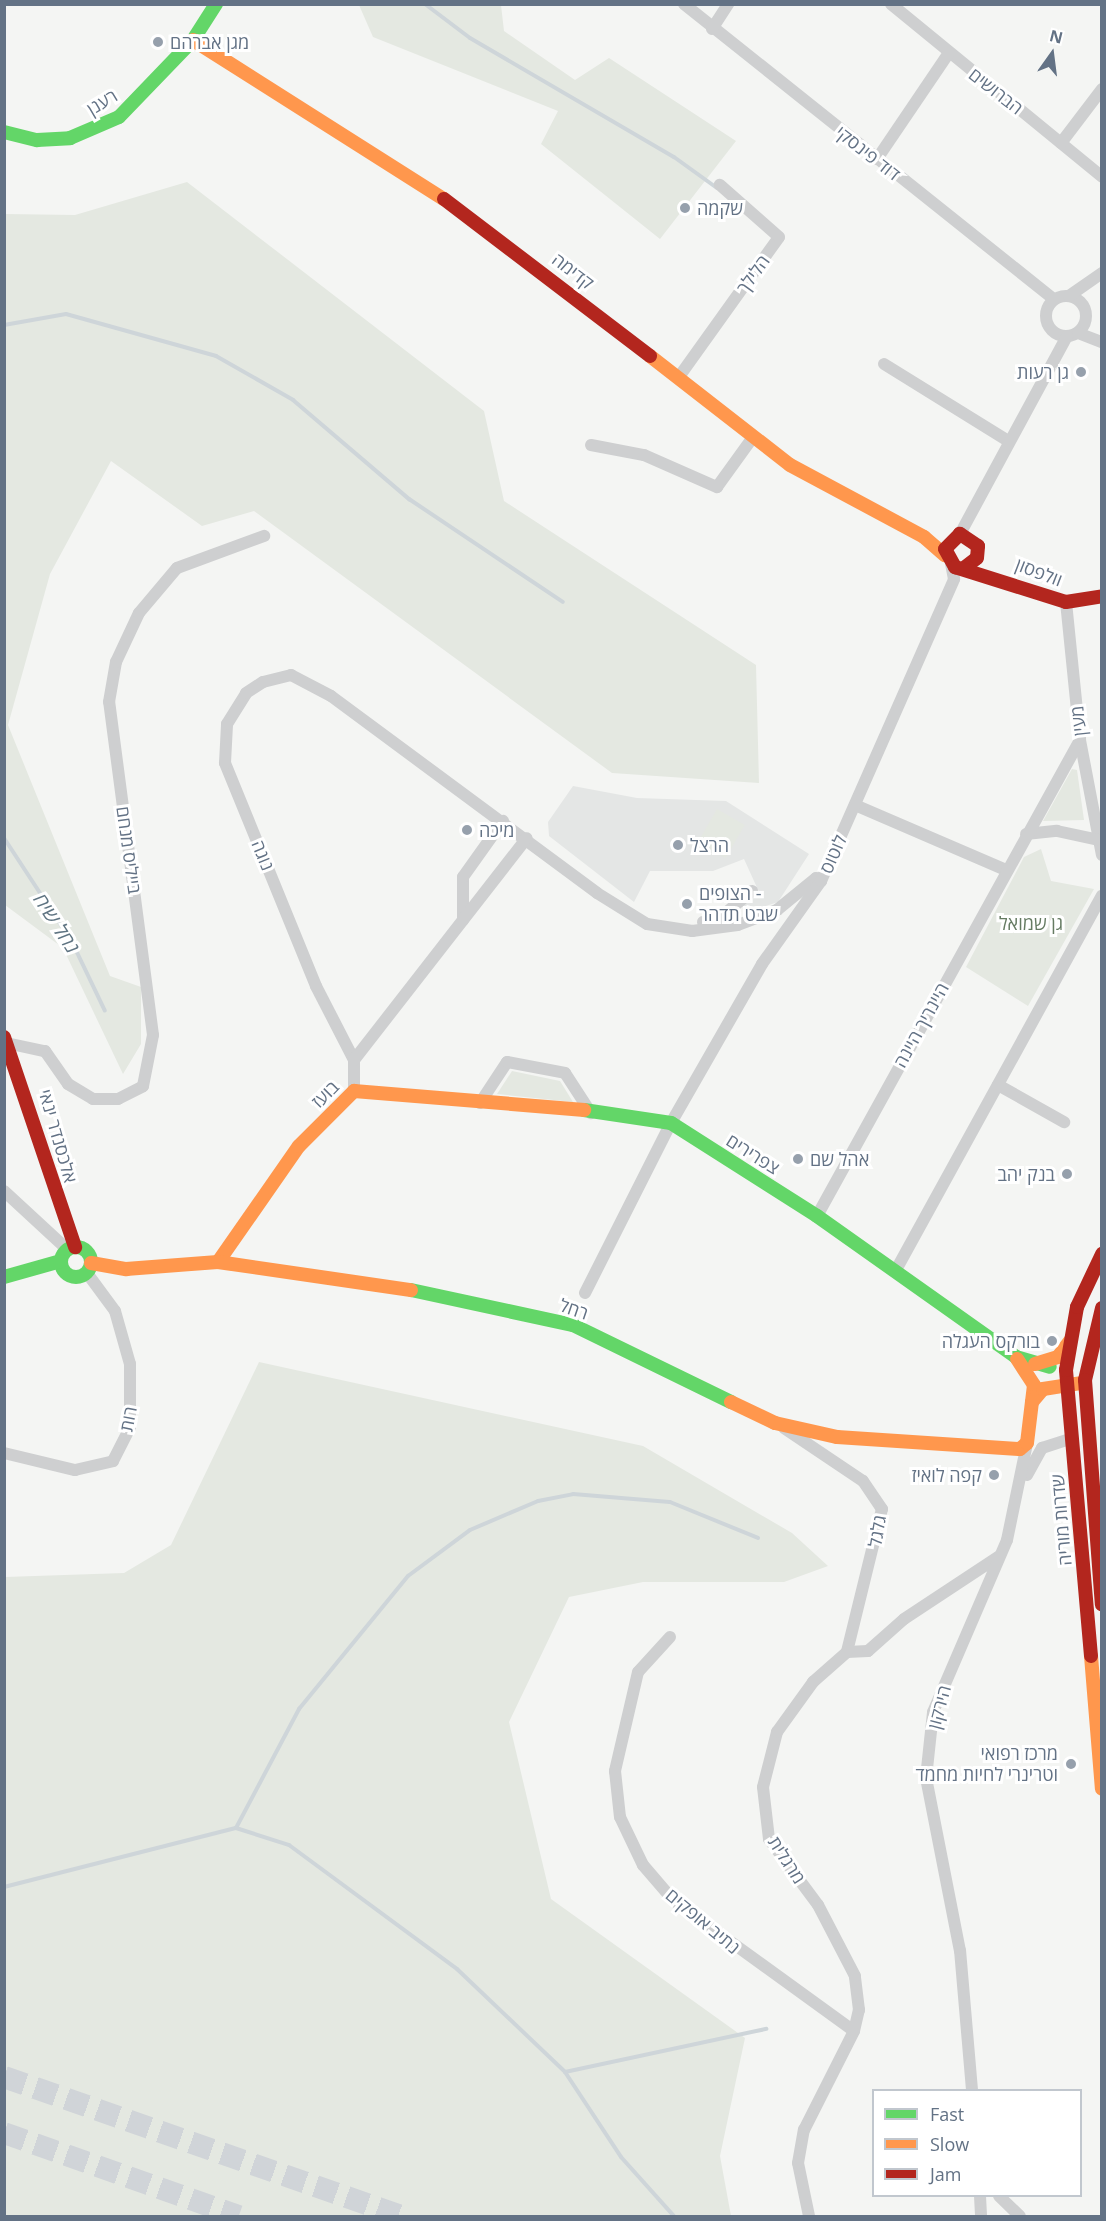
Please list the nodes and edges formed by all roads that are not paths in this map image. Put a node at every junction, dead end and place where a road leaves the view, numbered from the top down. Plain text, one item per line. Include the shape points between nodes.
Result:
1 (216, 4) edge
2 (684, 4) edge
3 (728, 4) edge
4 (891, 4) edge
5 (711, 29) junction
6 (193, 40) junction
7 (948, 54) junction
8 (1101, 89) edge
9 (4, 132) edge
10 (1061, 143) junction
11 (877, 159) junction
12 (1101, 177) edge
13 (720, 185) dead end
14 (1099, 275) edge
15 (1069, 296) junction
16 (1054, 299) junction
17 (1083, 304) junction
18 (1050, 328) junction
19 (1072, 335) junction
20 (1101, 342) edge
21 (884, 364) dead end
22 (1049, 364) junction
23 (681, 374) junction
24 (753, 436) junction
25 (1008, 441) junction
26 (591, 445) dead end
27 (977, 510) junction
28 (264, 536) dead end
29 (924, 537) junction
30 (954, 537) junction
31 (977, 547) junction
32 (953, 562) junction
33 (1000, 576) junction
34 (1101, 596) edge
35 (1066, 602) junction
36 (1080, 740) junction
37 (855, 805) junction
38 (503, 821) junction
39 (1026, 834) junction
40 (527, 838) junction
41 (1096, 839) junction
42 (1101, 855) edge
43 (1006, 870) junction
44 (821, 881) junction
45 (752, 891) dead end
46 (1101, 896) edge
47 (734, 906) junction
48 (745, 917) dead end
49 (639, 919) junction
50 (463, 920) junction
51 (8, 1040) edge
52 (354, 1060) junction
53 (998, 1085) junction
54 (354, 1091) junction
55 (480, 1103) junction
56 (591, 1113) junction
57 (1064, 1122) dead end
58 (671, 1123) junction
59 (4, 1191) edge
60 (817, 1216) junction
61 (68, 1252) junction
62 (1101, 1254) edge
63 (218, 1262) junction
64 (89, 1268) junction
65 (896, 1270) junction
66 (4, 1277) edge
67 (585, 1293) dead end
68 (1101, 1308) edge
69 (1070, 1341) junction
70 (1016, 1357) junction
71 (1035, 1364) junction
72 (1066, 1370) junction
73 (1085, 1380) junction
74 (1067, 1385) junction
75 (1032, 1402) junction
76 (775, 1423) junction
77 (1072, 1438) junction
78 (1027, 1443) junction
79 (4, 1453) edge
80 (1075, 1481) junction
81 (1021, 1487) junction
82 (1097, 1498) edge
83 (999, 1557) junction
84 (1101, 1604) edge
85 (670, 1637) dead end
86 (847, 1652) junction
87 (1101, 1790) edge
88 (854, 2031) junction
89 (972, 2089) edge
90 (980, 2197) edge
91 (1000, 2197) edge
92 (809, 2217) edge
93 (981, 2217) edge
94 (1020, 2217) edge

1 - 6 street, רענן
2 - 5 street, דוד פינסקי
3 - 5 street
4 - 7 street, הברושים
5 - 11 street, דוד פינסקי
6 - 9 street, רענן via 140,99 97,128 70,138 37,140
6 - 23 street, קדימה via 471,216
7 - 10 street, הברושים
7 - 11 street
8 - 10 street
10 - 12 street, הברושים
11 - 16 street, דוד פינסקי
13 - 23 street, הלילך via 779,237
14 - 15 street
14 - 17 street
15 - 16 street
15 - 17 street
16 - 18 street via 1047,311
17 - 19 street via 1087,318
18 - 19 street
18 - 22 street
19 - 20 street
19 - 22 street
21 - 25 street
22 - 25 street
23 - 24 street, קדימה
24 - 26 street via 717,487 644,455
24 - 29 street, קדימה via 828,488
25 - 27 street
27 - 30 street
27 - 31 street
28 - 51 street, בייליס מנחם via 177,568 139,613 116,662 109,702 153,1035 143,1086 118,1099 93,1100 68,1084 45,1052
29 - 30 street, קדימה
29 - 32 street, קדימה
30 - 31 street
30 - 32 street
31 - 32 street
31 - 33 street, וולפסון
32 - 33 street, וולפסון
32 - 37 street, לוטוס via 954,579
33 - 35 street, וולפסון
34 - 35 street, וולפסון
35 - 36 street, מעין
36 - 39 street, היינריך היינה
36 - 41 street, מעין
37 - 43 street
37 - 44 street, לוטוס
38 - 40 street
38 - 50 street via 463,877
38 - 52 street, נוגה via 331,696 291,675 246,693 227,724 225,763 316,986
39 - 41 street via 1057,831
39 - 43 street, היינריך היינה
40 - 49 street via 597,893
40 - 50 street
41 - 42 street
43 - 60 street, היינריך היינה
44 - 49 street via 816,878 777,910 738,926 692,931
44 - 58 street, לוטוס via 762,964
45 - 47 street
46 - 53 street
47 - 48 street
47 - 49 street via 716,921
50 - 52 street
51 - 61 street, אלכסנדר ינאי
52 - 54 street, בועז
53 - 57 street
53 - 65 street
54 - 55 street, צפרירים
54 - 63 street, בועז via 298,1146
55 - 56 street, צפרירים
55 - 56 street via 507,1062 565,1073
56 - 58 street, צפרירים
58 - 60 street, צפרירים
58 - 67 street, לוטוס
59 - 61 street
60 - 65 street, צפרירים
61 - 64 street via 85,1250
61 - 64 street, רחל via 72,1276
61 - 66 street
62 - 69 street, שדרות מוריה
63 - 64 street, רחל
63 - 76 street, רחל via 453,1296 573,1325
64 - 79 street, רות via 114,1311 130,1364 130,1428 113,1461 75,1470
65 - 70 street, צפרירים
68 - 73 street, שדרות מוריה
69 - 71 street via 1058,1357
69 - 72 street, שדרות מוריה
70 - 71 street, צפרירים
70 - 75 street via 1033,1377
71 - 72 street, צפרירים
72 - 73 street, צפרירים
72 - 74 street, שדרות מוריה
73 - 74 street
73 - 82 street, שדרות מוריה
74 - 75 street via 1043,1389
74 - 77 street, שדרות מוריה
75 - 78 street
76 - 78 street, רחל via 837,1437 948,1447 1016,1450
76 - 86 street, גלגל via 863,1481 880,1501 882,1518
77 - 80 street, שדרות מוריה
77 - 81 street via 1042,1448
78 - 81 street, הירקון
80 - 82 street
80 - 87 street, שדרות מוריה
81 - 83 street, הירקון
82 - 84 street, שדרות מוריה
83 - 86 street, מרגלית via 904,1619 868,1651
83 - 89 street, הירקון via 933,1712 926,1778 960,1951
85 - 88 street, נתיב אופקים via 638,1672 615,1771 620,1818 643,1865 673,1900
86 - 88 street, מרגלית via 813,1682 777,1732 762,1786 769,1839 818,1905 855,1976 859,2010
88 - 92 street, מרגלית via 804,2130 798,2163
90 - 93 street
91 - 94 street

